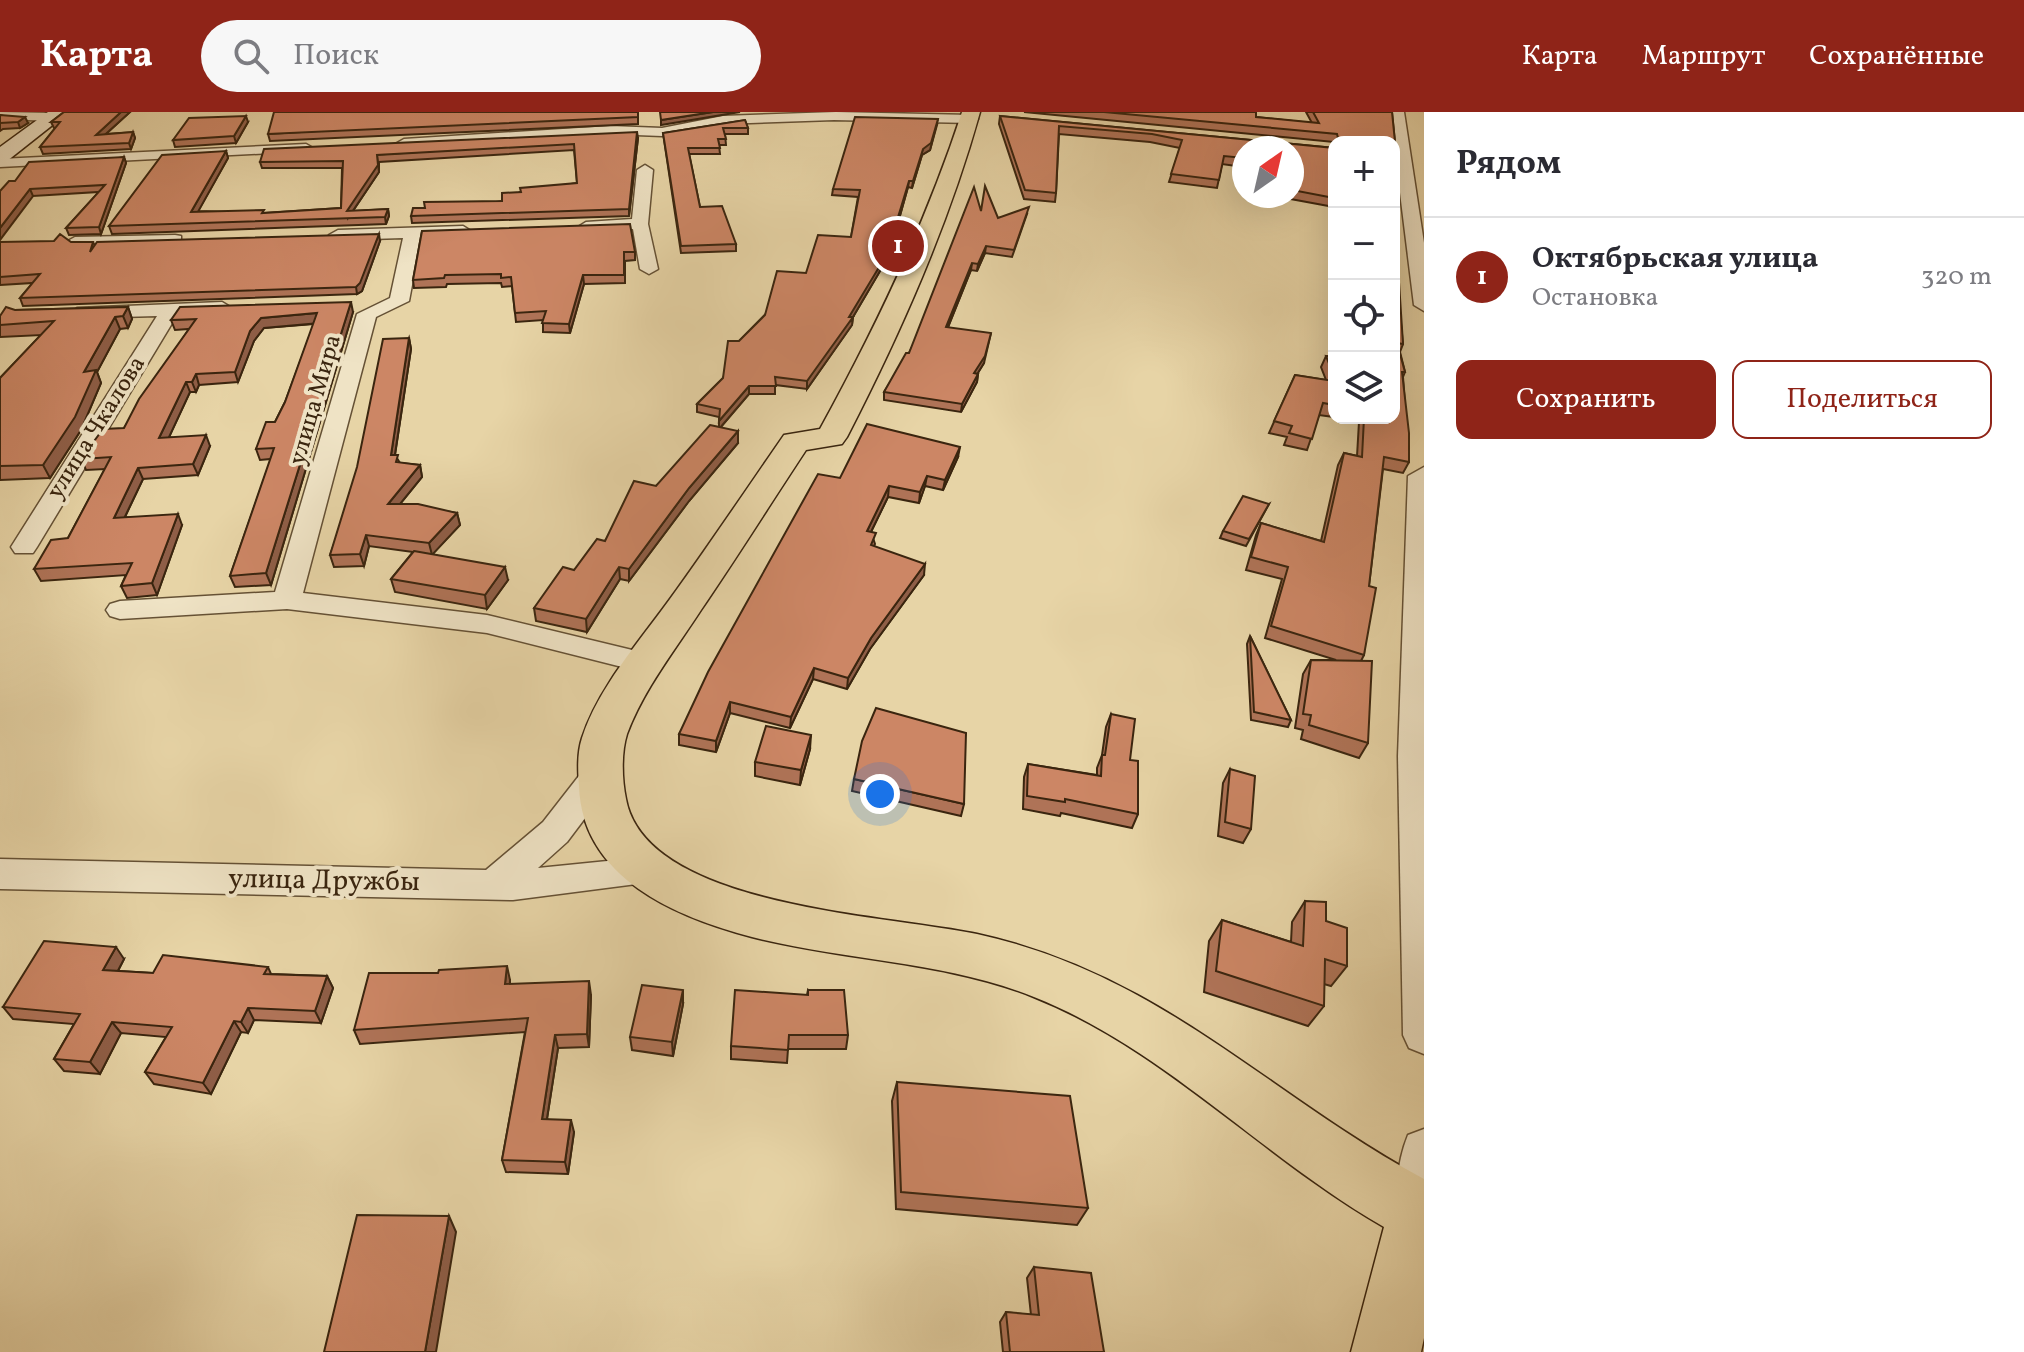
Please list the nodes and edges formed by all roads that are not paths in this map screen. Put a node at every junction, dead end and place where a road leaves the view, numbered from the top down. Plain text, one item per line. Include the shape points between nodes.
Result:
1 (1397, 112) edge
2 (56, 114) edge
3 (0, 115) edge
4 (974, 115) edge
5 (1398, 136) edge
6 (389, 144) edge
7 (327, 147) edge
8 (1400, 159) edge
9 (0, 160) edge
10 (1424, 164) edge
11 (1400, 165) edge
12 (645, 170) dead end
13 (640, 224) junction
14 (565, 227) edge
15 (489, 230) edge
16 (413, 233) junction
17 (321, 236) edge
18 (198, 239) edge
19 (75, 242) edge
20 (649, 269) dead end
21 (399, 301) junction
22 (354, 303) edge
23 (1424, 305) edge
24 (247, 307) edge
25 (170, 310) junction
26 (66, 312) edge
27 (1424, 474) edge
28 (24, 547) dead end
29 (287, 600) junction
30 (120, 610) dead end
31 (646, 663) junction
32 (601, 772) junction
33 (647, 871) junction
34 (0, 874) edge
35 (494, 884) junction
36 (1424, 1035) edge
37 (1423, 1192) edge
38 (1386, 1352) edge

1 - 5 street
2 - 3 street
2 - 9 main road
4 - 6 street via 723,120 662,132 612,122
4 - 31 main road via 888,330 831,437 795,442
7 - 9 street
8 - 10 street
11 - 23 street
12 - 13 street
13 - 14 street
13 - 20 street
15 - 16 street
16 - 17 street
16 - 21 street
18 - 19 street
21 - 22 street
21 - 29 street, улица Мира via 367,314
24 - 25 street
25 - 26 street
25 - 28 street, улица Чкалова
27 - 36 street via 1414,709 1415,904
29 - 30 street
29 - 31 street via 487,624
31 - 32 main road via 604,738
32 - 33 main road via 599,796 610,828 623,850
32 - 35 street via 555,832
33 - 35 street, улица Дружбы
33 - 37 main road via 680,890 752,916 979,955 1056,980 1128,1016 1243,1091 1328,1159
34 - 35 street, улица Дружбы
37 - 38 main road

